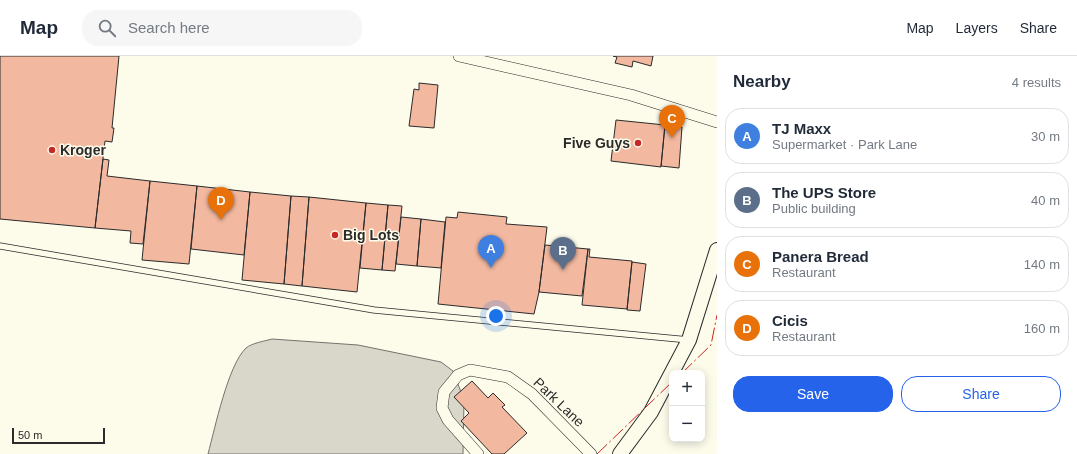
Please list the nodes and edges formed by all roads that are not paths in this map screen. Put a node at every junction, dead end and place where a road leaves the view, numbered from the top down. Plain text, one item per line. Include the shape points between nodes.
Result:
1 (459, 56) edge
2 (717, 122) edge
3 (0, 246) edge
4 (716, 258) edge
5 (689, 340) junction
6 (478, 454) edge
7 (591, 454) edge
8 (620, 454) edge

1 - 2 street via 631,95
3 - 5 lane via 374,310
4 - 5 street
5 - 8 street via 651,412
6 - 7 street, Park Lane via 448,420 442,408 444,392 458,375 470,370 508,377 532,394

